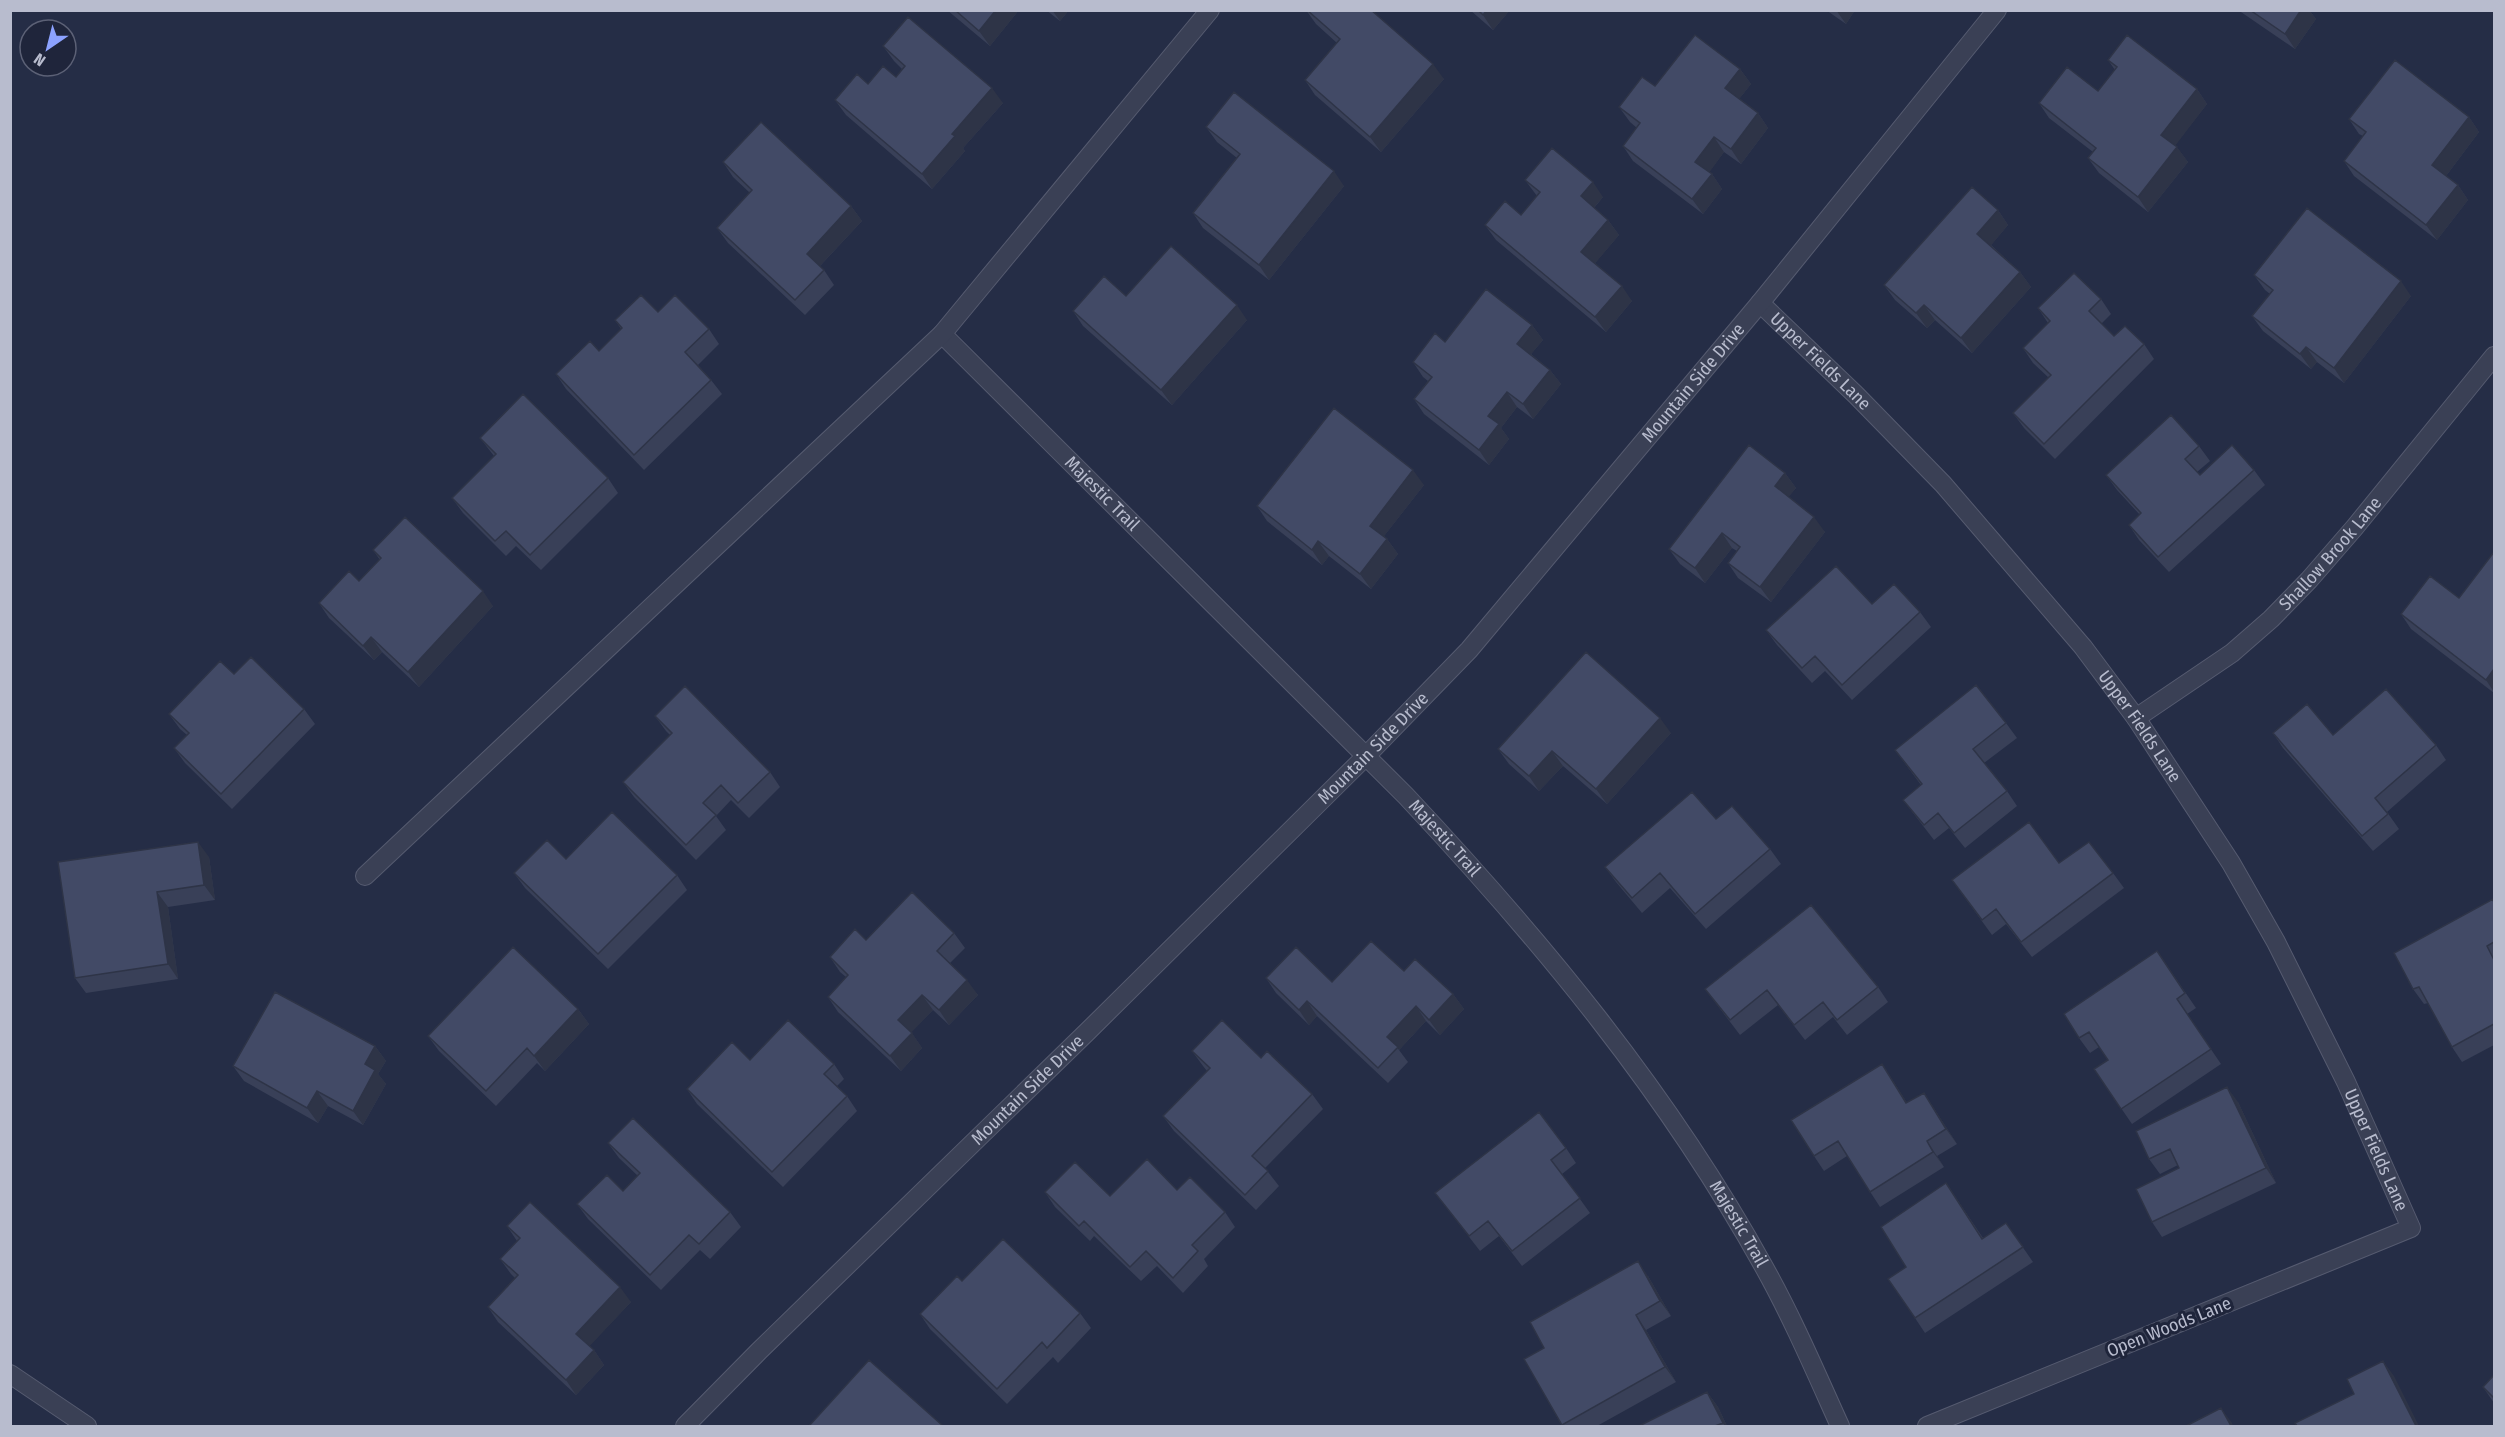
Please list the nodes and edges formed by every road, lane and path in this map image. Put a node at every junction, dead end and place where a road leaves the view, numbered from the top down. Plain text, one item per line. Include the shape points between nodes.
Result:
1 (1210, 10) edge
2 (1996, 10) edge
3 (1760, 303) junction
4 (942, 334) junction
5 (2494, 356) edge
6 (2136, 718) junction
7 (1365, 756) junction
8 (365, 876) dead end
9 (2411, 1228) joint
10 (10, 1374) edge
11 (87, 1426) edge
12 (685, 1426) edge
13 (1840, 1426) edge
14 (1927, 1426) edge

1 - 4 street
2 - 3 street, Mountain Side Drive
3 - 6 street, Upper Fields Lane via 1943,484 2083,647
3 - 7 street, Mountain Side Drive via 1476,642
4 - 7 street, Majestic Trail
4 - 8 street
5 - 6 street, Shallow Brook Lane via 2347,536 2271,619 2232,653
6 - 9 street, Upper Fields Lane via 2231,863 2277,942 2342,1072
7 - 12 street, Mountain Side Drive
7 - 13 street, Majestic Trail via 1475,870 1539,944 1668,1112 1764,1268
9 - 14 street, Open Woods Lane
10 - 11 street

